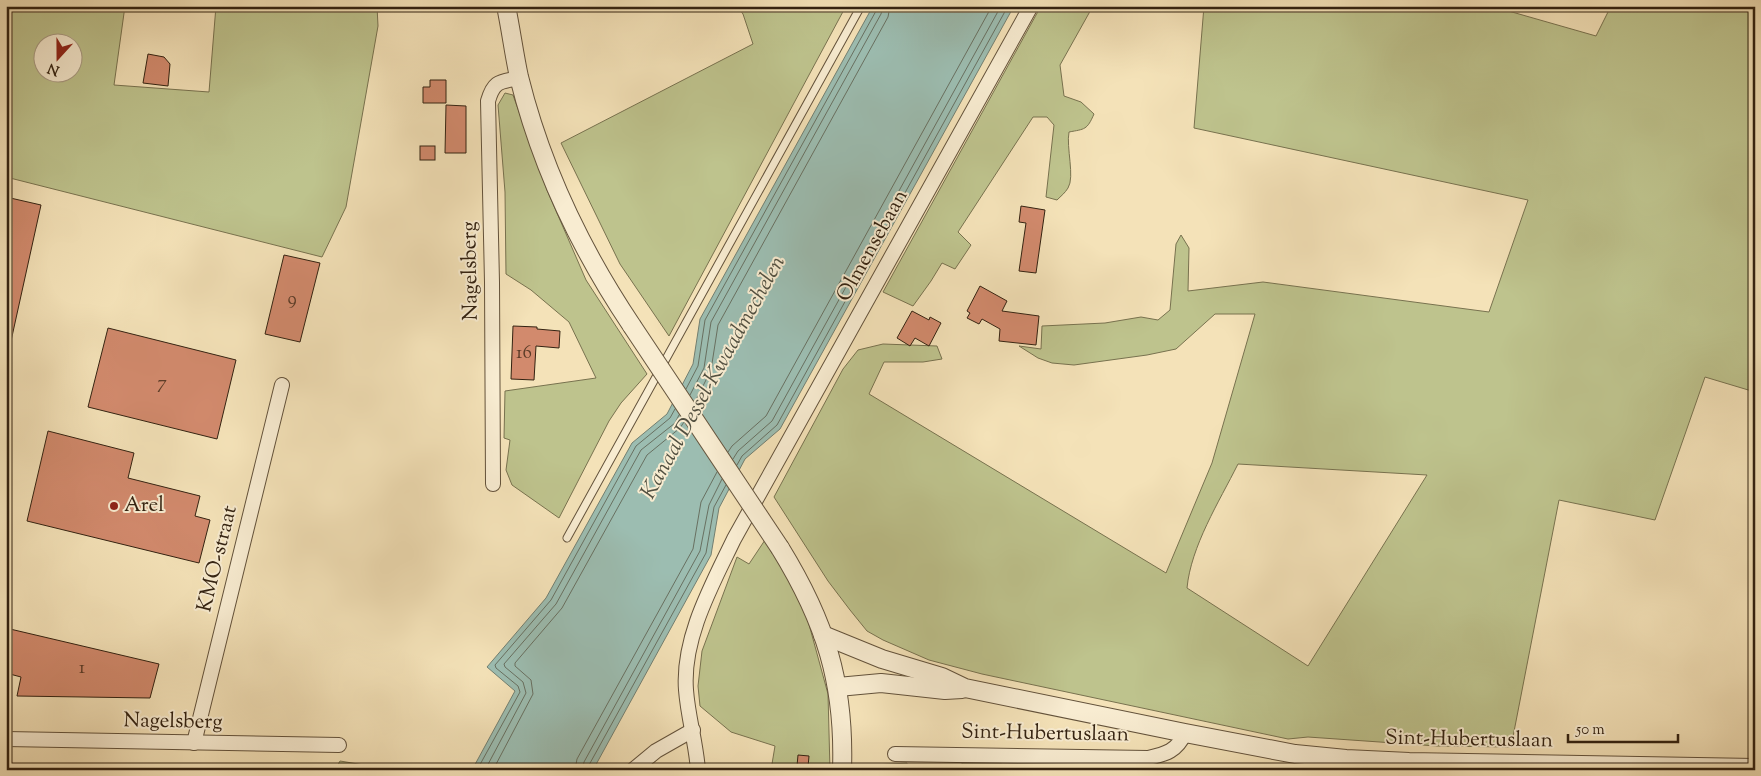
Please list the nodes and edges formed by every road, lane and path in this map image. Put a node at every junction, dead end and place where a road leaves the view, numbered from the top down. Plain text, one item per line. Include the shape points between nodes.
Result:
1 (506, 6) edge
2 (516, 6) edge
3 (861, 6) edge
4 (1031, 6) edge
5 (511, 27) junction
6 (520, 78) junction
7 (282, 385) dead end
8 (493, 484) dead end
9 (567, 538) dead end
10 (824, 635) junction
11 (838, 687) junction
12 (965, 688) junction
13 (693, 730) junction
14 (1185, 733) junction
15 (6, 739) edge
16 (194, 743) junction
17 (339, 745) dead end
18 (894, 754) dead end
19 (1755, 768) edge
20 (633, 770) edge
21 (698, 770) edge
22 (842, 770) edge

1 - 5 street
2 - 5 street
3 - 9 lane
4 - 13 street, Olmensebaan via 734,539 712,586 692,637 688,663 686,690
5 - 6 street
6 - 8 street, Nagelsberg via 498,83 488,101
6 - 10 street, bridge via 533,126 576,232 613,298 797,574
7 - 16 street, KMO-straat
10 - 11 street
10 - 12 street, Sint-Hubertuslaan
11 - 12 street, Sint-Hubertuslaan via 882,682 945,690
11 - 22 street
12 - 14 street, Sint-Hubertuslaan
13 - 20 street via 656,751
13 - 21 street, Olmensebaan
14 - 18 street, Sint-Hubertuslaan via 1180,744 1165,754 1148,758
14 - 19 street, Sint-Hubertuslaan via 1295,754 1346,759
15 - 16 street, Nagelsberg
16 - 17 street, Nagelsberg

